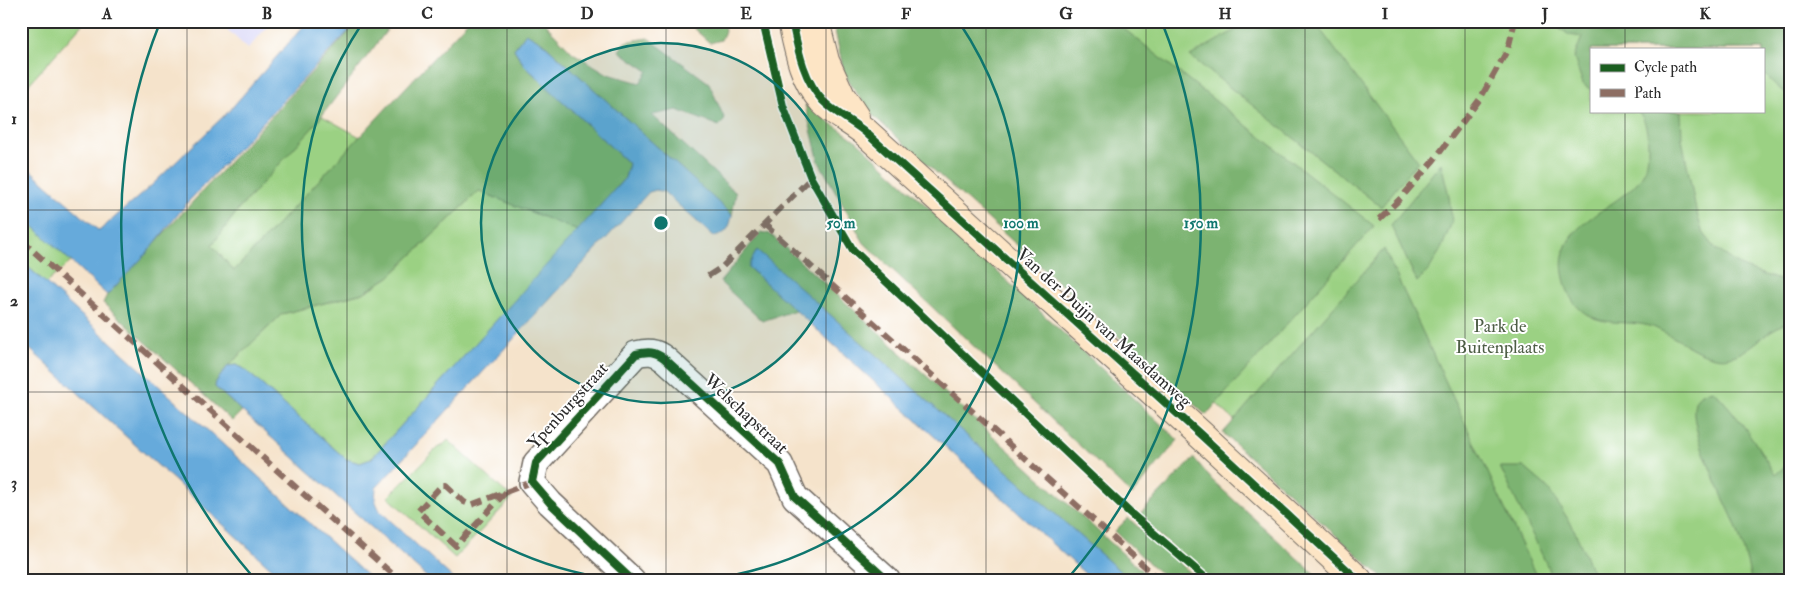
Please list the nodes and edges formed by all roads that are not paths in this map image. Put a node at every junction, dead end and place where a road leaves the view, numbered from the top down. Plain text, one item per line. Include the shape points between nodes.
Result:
1 (792, 21) edge
2 (816, 21) edge
3 (864, 131) junction
4 (636, 354) joint
5 (632, 580) edge
6 (887, 580) edge
7 (1358, 580) edge

1 - 3 street, Van der Duijn van Maasdamweg via 804,69 812,85 823,101
2 - 3 street, Van der Duijn van Maasdamweg via 825,61 841,96
3 - 7 street, Van der Duijn van Maasdamweg
4 - 5 street, Ypenburgstraat via 536,464 532,482
4 - 6 street, Welschapstraat via 648,351 665,359 780,464 794,497

